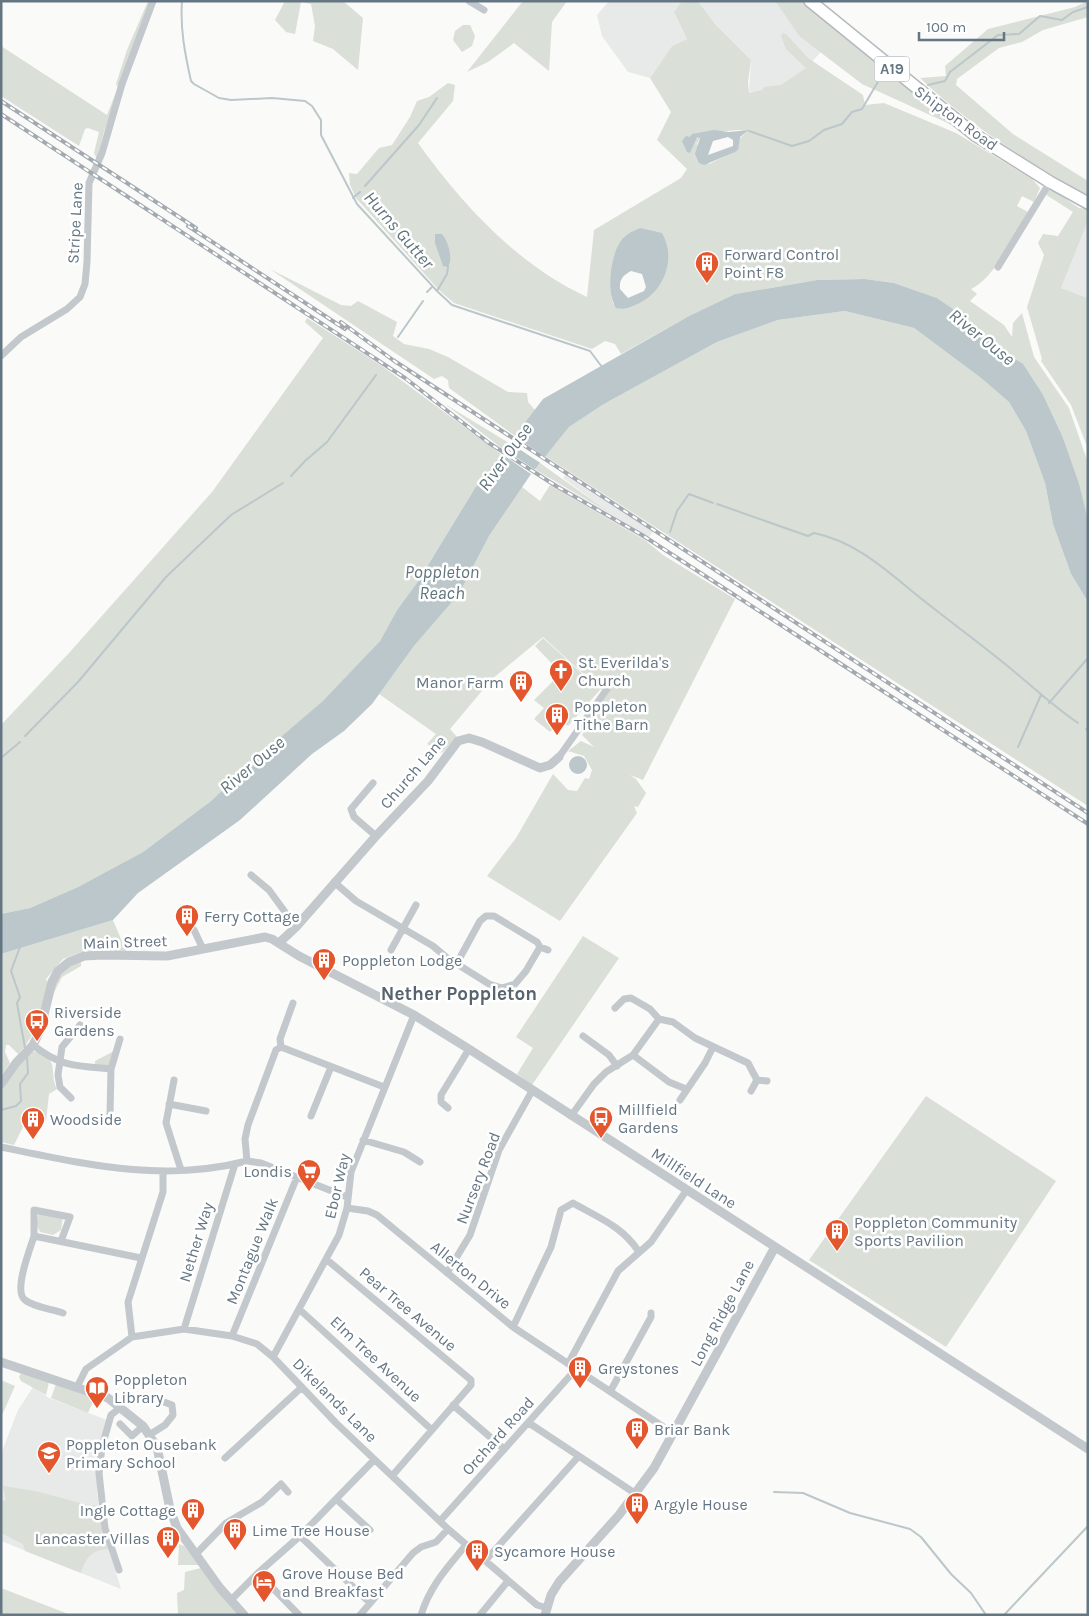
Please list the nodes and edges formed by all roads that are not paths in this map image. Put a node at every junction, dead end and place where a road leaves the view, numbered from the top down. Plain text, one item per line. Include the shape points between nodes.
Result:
1 (153, 1) edge
2 (810, 1) edge
3 (471, 2) edge
4 (484, 10) dead end
5 (1050, 182) junction
6 (1088, 203) edge
7 (998, 267) dead end
8 (1, 356) edge
9 (607, 689) dead end
10 (559, 757) joint
11 (373, 783) dead end
12 (376, 836) junction
13 (250, 875) dead end
14 (334, 882) junction
15 (416, 905) dead end
16 (184, 921) dead end
17 (296, 927) junction
18 (404, 928) junction
19 (279, 943) junction
20 (540, 947) junction
21 (203, 949) junction
22 (391, 950) dead end
23 (548, 950) dead end
24 (457, 963) junction
25 (293, 1003) dead end
26 (616, 1008) dead end
27 (414, 1015) junction
28 (659, 1019) junction
29 (80, 1025) dead end
30 (583, 1036) dead end
31 (120, 1039) dead end
32 (281, 1046) junction
33 (31, 1047) junction
34 (712, 1047) junction
35 (469, 1049) junction
36 (633, 1055) junction
37 (61, 1063) junction
38 (617, 1066) junction
39 (331, 1067) junction
40 (111, 1069) junction
41 (174, 1080) dead end
42 (758, 1080) junction
43 (767, 1081) dead end
44 (1, 1084) edge
45 (384, 1087) junction
46 (686, 1089) junction
47 (532, 1091) junction
48 (751, 1091) dead end
49 (71, 1098) dead end
50 (680, 1100) dead end
51 (169, 1104) junction
52 (448, 1108) dead end
53 (206, 1111) dead end
54 (110, 1114) dead end
55 (312, 1116) dead end
56 (571, 1116) junction
57 (363, 1140) junction
58 (1, 1148) edge
59 (247, 1161) junction
60 (420, 1162) dead end
61 (235, 1164) junction
62 (181, 1170) junction
63 (163, 1172) junction
64 (297, 1177) junction
65 (686, 1191) junction
66 (347, 1198) junction
67 (347, 1208) junction
68 (34, 1236) junction
69 (61, 1241) junction
70 (775, 1247) junction
71 (639, 1252) junction
72 (141, 1258) junction
73 (326, 1259) junction
74 (447, 1273) junction
75 (300, 1309) junction
76 (63, 1313) dead end
77 (651, 1313) dead end
78 (513, 1327) junction
79 (184, 1329) junction
80 (132, 1336) junction
81 (232, 1336) junction
82 (273, 1357) junction
83 (1, 1362) edge
84 (568, 1364) junction
85 (576, 1369) junction
86 (78, 1387) junction
87 (302, 1387) junction
88 (611, 1390) junction
89 (164, 1402) dead end
90 (454, 1405) junction
91 (121, 1407) junction
92 (529, 1423) junction
93 (120, 1424) dead end
94 (143, 1426) junction
95 (432, 1430) junction
96 (674, 1434) junction
97 (149, 1435) junction
98 (504, 1449) junction
99 (1088, 1449) edge
100 (578, 1457) junction
101 (225, 1458) dead end
102 (374, 1460) junction
103 (392, 1476) junction
104 (288, 1492) dead end
105 (636, 1494) junction
106 (336, 1499) junction
107 (440, 1521) junction
108 (448, 1529) junction
109 (370, 1530) dead end
110 (300, 1536) junction
111 (466, 1545) junction
112 (196, 1554) junction
113 (485, 1561) junction
114 (119, 1570) dead end
115 (258, 1572) junction
116 (508, 1581) junction
117 (231, 1600) junction
118 (370, 1603) junction
119 (546, 1611) edge
120 (244, 1615) edge
121 (299, 1615) edge
122 (360, 1615) edge
123 (421, 1615) edge
124 (480, 1615) edge

1 - 8 street, Stripe Lane via 89,183 87,262 80,296 67,309 21,337
2 - 5 highway, Shipton Road / A19 via 975,135
3 - 4 street
5 - 6 highway, Shipton Road / A19
5 - 7 street
9 - 10 street, Church Lane
10 - 12 street, Church Lane via 540,768 482,742 463,739
11 - 12 street via 351,809 354,817
12 - 14 street, Church Lane
13 - 17 street via 269,890
14 - 17 street, Church Lane
14 - 18 street via 356,901
15 - 18 street
16 - 21 street via 194,930
17 - 19 street, Church Lane
18 - 22 street
18 - 24 street
19 - 21 street, Main Street via 265,937
19 - 27 street, Millfield Lane
20 - 23 street
20 - 24 street via 515,984 502,988 489,984
20 - 24 street via 494,916 486,916
21 - 33 street, Main Street via 167,956 84,956 69,962 52,982 40,1031
25 - 32 street via 280,1039
26 - 28 street via 624,999 631,998 650,1009
27 - 35 street, Millfield Lane
27 - 45 street, Ebor Way
28 - 34 street via 673,1022
28 - 36 street
29 - 37 street via 62,1047
30 - 38 street via 609,1055
31 - 40 street
32 - 39 street
32 - 59 street via 276,1050 248,1125 245,1139
33 - 37 street
33 - 44 street
34 - 42 street via 748,1063
34 - 46 street
35 - 47 street, Millfield Lane
35 - 52 street via 441,1095 441,1102
36 - 38 street
36 - 46 street via 669,1082
37 - 40 street
37 - 49 street via 58,1081
38 - 56 street via 594,1084
39 - 45 street
39 - 55 street
40 - 54 street
41 - 51 street
42 - 43 street
42 - 48 street
45 - 57 street, Ebor Way
46 - 50 street
47 - 56 street, Millfield Lane
47 - 74 street, Nursery Road via 500,1150 470,1235
51 - 53 street
51 - 62 street via 167,1131
56 - 65 street, Millfield Lane
57 - 60 street via 404,1152
57 - 66 street, Ebor Way via 351,1172
58 - 63 street via 120,1170
59 - 61 street
59 - 64 street
61 - 62 street
61 - 79 street, Nether Way
62 - 63 street
63 - 72 street via 163,1192
64 - 66 street
64 - 81 street, Montague Walk
65 - 70 street, Millfield Lane
65 - 71 street via 659,1232
66 - 67 street, Ebor Way
67 - 73 street, Ebor Way via 339,1235
67 - 74 street, Allerton Drive via 377,1215
68 - 69 street
68 - 69 street via 34,1210 70,1217
68 - 76 street via 20,1295 26,1302
69 - 72 street
70 - 96 street, Long Ridge Lane
70 - 99 street, Millfield Lane
71 - 78 street via 630,1237 621,1230 573,1203 567,1205 561,1210 551,1247
71 - 84 street via 618,1271
72 - 80 street via 128,1302
73 - 75 street, Ebor Way
73 - 90 street, Pear Tree Avenue via 470,1380 471,1385
74 - 78 street, Allerton Drive
75 - 82 street, Ebor Way
75 - 95 street, Elm Tree Avenue
77 - 88 street
78 - 84 street, Allerton Drive
79 - 80 street, Dikelands Lane
79 - 81 street, Dikelands Lane
80 - 86 street, Dikelands Lane via 86,1369
81 - 82 street, Dikelands Lane via 257,1344
82 - 87 street, Dikelands Lane
83 - 86 street
84 - 85 street, Allerton Drive
85 - 88 street, Allerton Drive
85 - 92 street, Orchard Road
86 - 91 street via 108,1398
87 - 101 street
87 - 102 street, Dikelands Lane
88 - 96 street, Allerton Drive
89 - 97 street via 172,1405 173,1415 165,1425
90 - 95 street
90 - 98 street
91 - 94 street
91 - 114 street via 111,1415 99,1473 105,1528
92 - 98 street, Orchard Road
92 - 100 street
93 - 94 street via 131,1440
94 - 97 street
95 - 103 street
96 - 105 street, Long Ridge Lane
97 - 112 street via 157,1447 177,1528
98 - 107 street, Orchard Road
100 - 105 street
100 - 113 street
102 - 103 street, Dikelands Lane
102 - 106 street
103 - 107 street, Dikelands Lane
104 - 112 street via 281,1484 262,1502 226,1523
105 - 119 street, Long Ridge Lane via 559,1582
106 - 109 street
106 - 110 street
107 - 108 street, Dikelands Lane
108 - 111 street, Dikelands Lane
108 - 118 street via 436,1542 413,1553
110 - 115 street
110 - 118 street
111 - 113 street, Dikelands Lane
111 - 123 street via 427,1594
112 - 117 street
113 - 116 street, Dikelands Lane
115 - 117 street
115 - 121 street
116 - 119 street, Dikelands Lane
116 - 124 street
117 - 120 street
118 - 122 street

